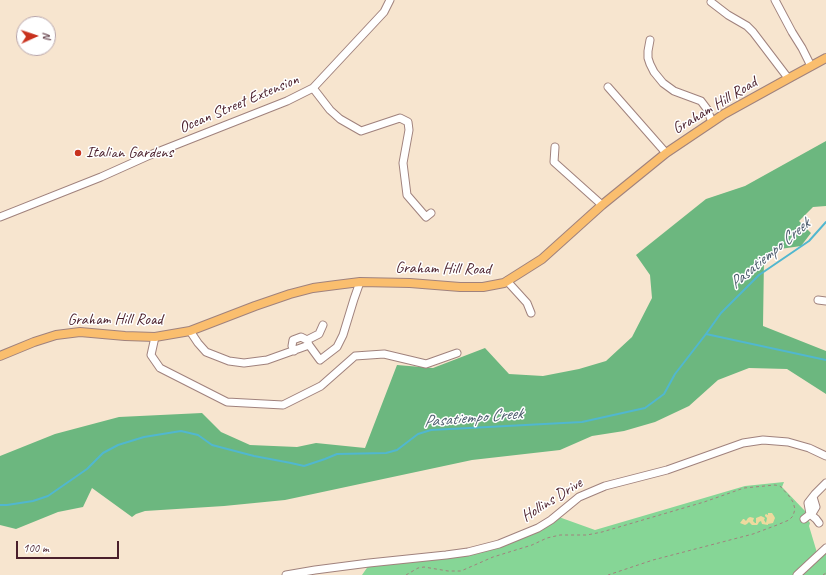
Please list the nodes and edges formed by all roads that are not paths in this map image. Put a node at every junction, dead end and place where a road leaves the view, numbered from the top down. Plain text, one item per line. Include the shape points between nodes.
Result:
1 (390, 0) edge
2 (776, 0) edge
3 (711, 2) dead end
4 (650, 40) dead end
5 (826, 58) edge
6 (811, 66) junction
7 (788, 78) junction
8 (608, 87) dead end
9 (313, 88) junction
10 (712, 122) junction
11 (555, 147) dead end
12 (666, 153) junction
13 (602, 206) junction
14 (431, 213) dead end
15 (0, 217) edge
16 (507, 281) junction
17 (360, 282) junction
18 (818, 300) dead end
19 (826, 301) edge
20 (531, 313) dead end
21 (323, 326) dead end
22 (190, 331) junction
23 (155, 337) junction
24 (308, 343) junction
25 (294, 351) junction
26 (457, 353) dead end
27 (0, 356) edge
28 (826, 456) edge
29 (826, 483) edge
30 (819, 523) dead end
31 (826, 548) edge
32 (286, 575) edge
33 (796, 575) edge

1 - 9 street, Ocean Street Extension via 384,12
2 - 6 street
3 - 7 street via 747,26
4 - 10 street via 648,58 654,72 674,91 701,101
5 - 6 main road, Graham Hill Road
6 - 7 main road, Graham Hill Road
7 - 10 main road, Graham Hill Road
8 - 12 street
9 - 14 street via 340,119 361,131 400,118 408,122 403,163 407,195 426,217
9 - 15 street, Ocean Street Extension via 287,101
10 - 12 main road, Graham Hill Road
11 - 13 street via 554,162
12 - 13 main road, Graham Hill Road
13 - 16 main road, Graham Hill Road via 542,259
16 - 17 main road, Graham Hill Road via 483,287
16 - 20 street via 527,303
17 - 22 main road, Graham Hill Road via 313,288 290,294
17 - 24 street via 337,347 320,360
18 - 19 street
21 - 24 street via 319,334
22 - 23 main road, Graham Hill Road
22 - 25 street via 206,352 230,361 244,363 267,360
23 - 26 street via 150,355 160,368 227,402 283,405 320,386 355,356 384,354 426,364
23 - 27 main road, Graham Hill Road via 80,332 56,335
24 - 25 street
24 - 25 street via 301,337 293,340
28 - 32 street, Hollins Drive via 788,442 763,440 743,443 667,470 605,486 579,497 538,528 499,544 446,556 370,563
29 - 30 street via 808,503 807,517 816,518
31 - 33 street

